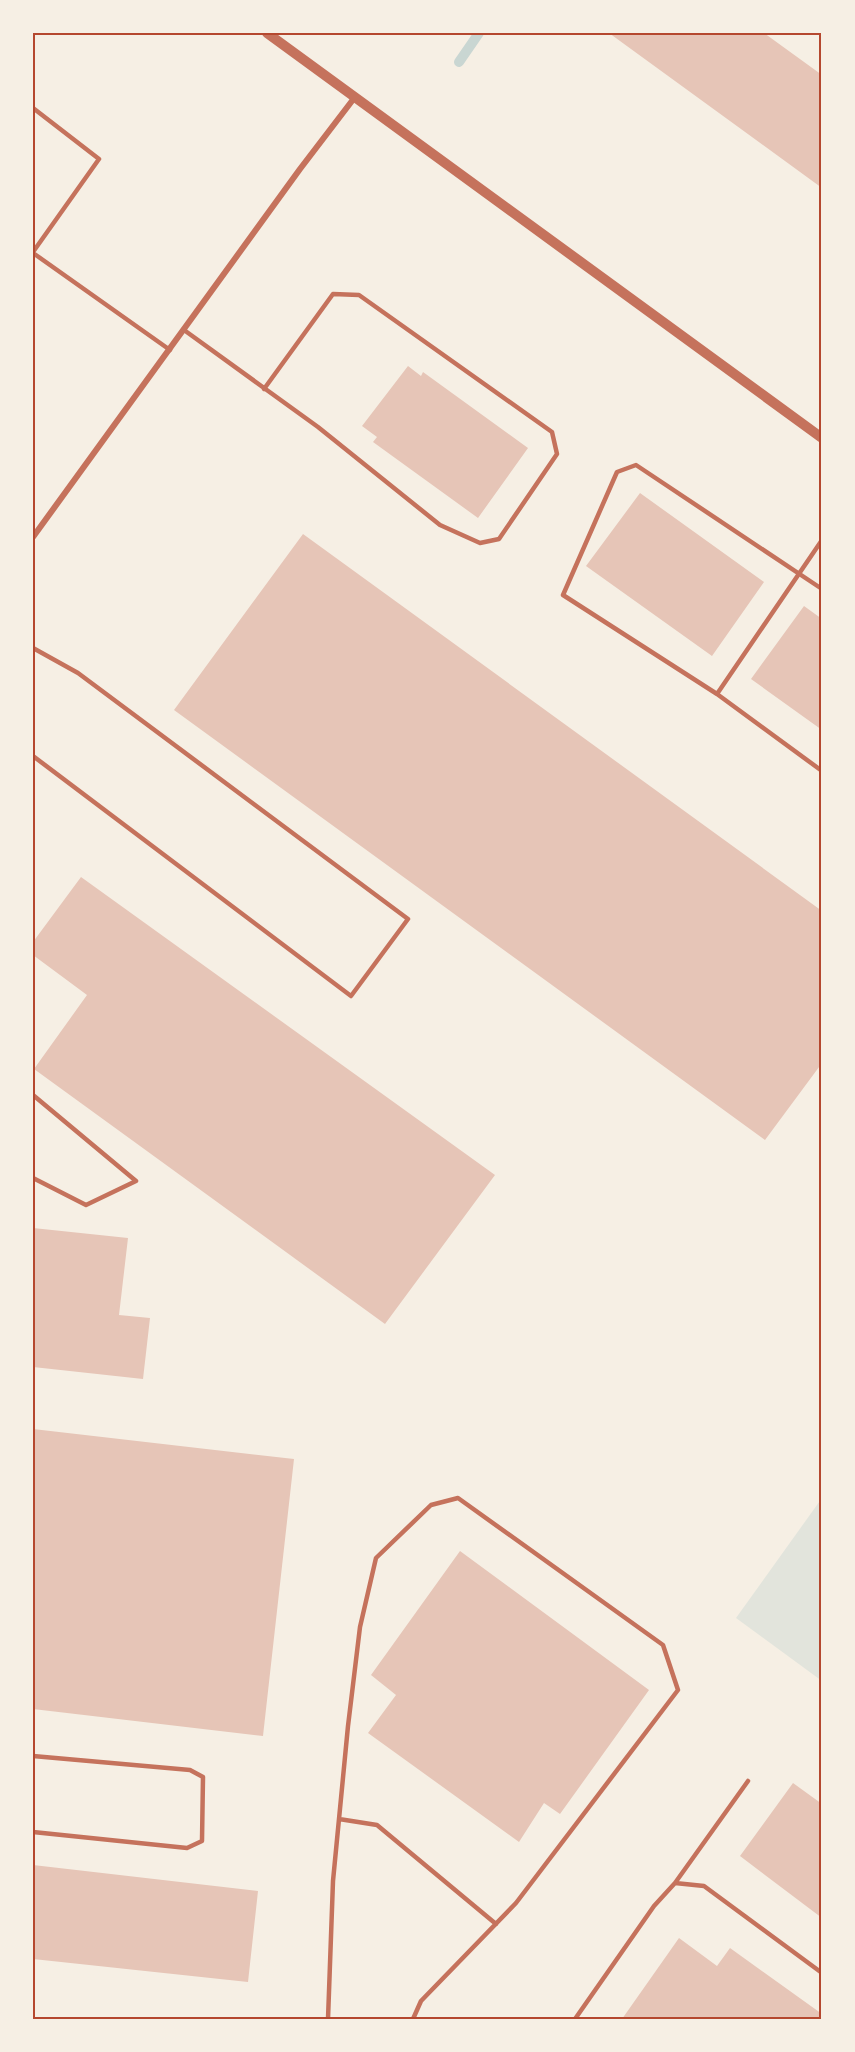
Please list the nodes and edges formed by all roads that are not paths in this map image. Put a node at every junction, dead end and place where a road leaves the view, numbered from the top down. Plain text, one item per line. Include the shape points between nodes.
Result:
1 (267, 33) edge
2 (355, 98) junction
3 (33, 108) edge
4 (33, 253) edge
5 (184, 330) junction
6 (170, 350) junction
7 (264, 389) junction
8 (822, 438) edge
9 (33, 537) edge
10 (822, 540) edge
11 (799, 572) junction
12 (822, 589) edge
13 (33, 648) edge
14 (717, 694) junction
15 (33, 756) edge
16 (822, 771) edge
17 (33, 1095) edge
18 (33, 1178) edge
19 (33, 1756) edge
20 (748, 1781) dead end
21 (339, 1819) junction
22 (33, 1832) edge
23 (675, 1883) junction
24 (496, 1924) junction
25 (822, 1973) edge
26 (328, 2019) edge
27 (413, 2019) edge
28 (575, 2019) edge

1 - 2 street
2 - 5 street
2 - 8 street
3 - 4 lane via 99,159
4 - 6 lane
5 - 6 street
5 - 7 lane
6 - 9 street
7 - 7 lane via 440,525 480,543 499,539 557,454 552,432 359,295 333,294
10 - 11 lane
11 - 12 lane
11 - 14 lane
11 - 14 lane via 636,465 617,472 563,595
13 - 15 lane via 78,673 408,919 351,996
14 - 16 lane
17 - 18 lane via 136,1181 86,1205
19 - 22 lane via 190,1770 203,1777 202,1841 187,1848
20 - 23 lane
21 - 24 lane via 377,1825
21 - 24 lane via 360,1627 376,1558 431,1505 458,1498 663,1645 678,1690
21 - 26 lane
23 - 25 lane via 704,1886
23 - 28 lane via 654,1906
24 - 27 lane via 421,2001

